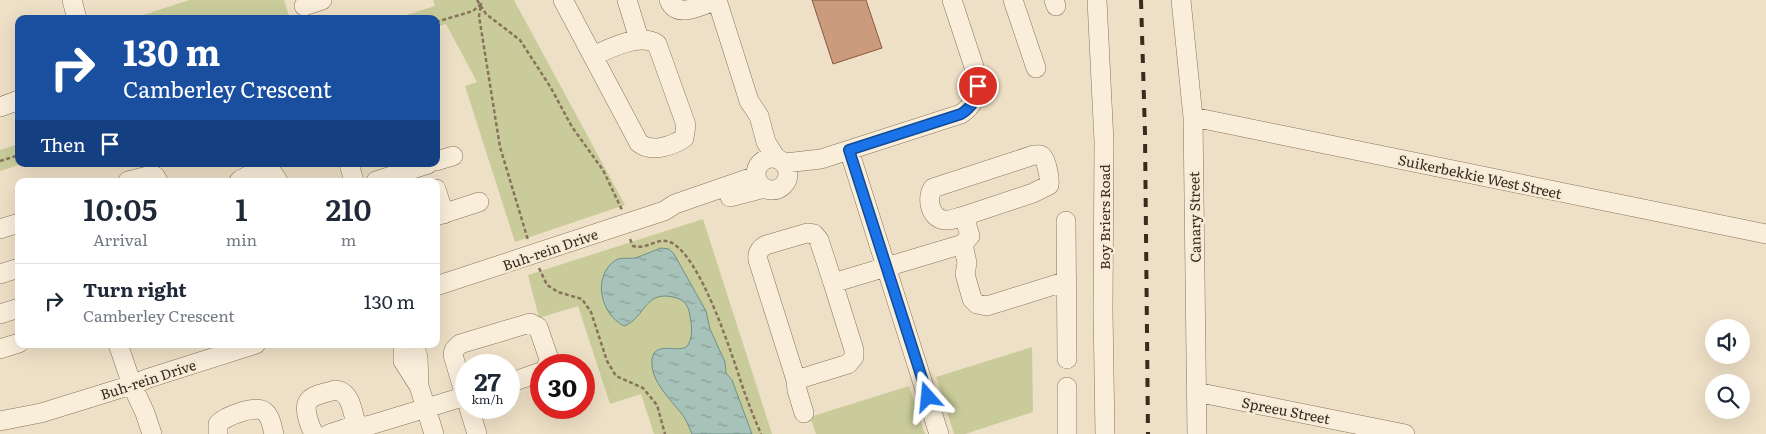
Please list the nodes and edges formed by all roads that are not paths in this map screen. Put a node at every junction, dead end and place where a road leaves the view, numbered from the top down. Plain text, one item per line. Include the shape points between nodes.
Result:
1 (72, 0) edge
2 (563, 0) edge
3 (627, 0) edge
4 (669, 0) edge
5 (717, 0) edge
6 (952, 0) edge
7 (1013, 0) edge
8 (1098, 0) edge
9 (1181, 0) edge
10 (76, 15) edge
11 (639, 39) junction
12 (593, 56) junction
13 (1036, 68) dead end
14 (15, 101) edge
15 (749, 101) junction
16 (0, 107) edge
17 (1194, 117) junction
18 (849, 150) junction
19 (421, 167) edge
20 (783, 167) junction
21 (760, 177) junction
22 (140, 178) edge
23 (156, 178) edge
24 (244, 178) edge
25 (276, 178) edge
26 (397, 178) edge
27 (479, 202) dead end
28 (440, 215) edge
29 (964, 216) junction
30 (1066, 221) dead end
31 (15, 225) edge
32 (0, 229) edge
33 (1766, 234) edge
34 (963, 244) junction
35 (886, 267) junction
36 (15, 269) edge
37 (0, 274) edge
38 (1066, 281) junction
39 (833, 283) junction
40 (440, 285) edge
41 (15, 309) edge
42 (0, 314) edge
43 (15, 344) edge
44 (120, 348) edge
45 (132, 348) edge
46 (243, 348) edge
47 (403, 348) edge
48 (415, 348) edge
49 (0, 349) edge
50 (546, 354) edge
51 (1067, 359) dead end
52 (455, 361) edge
53 (796, 380) junction
54 (137, 384) junction
55 (418, 386) junction
56 (1067, 387) dead end
57 (1196, 392) junction
58 (455, 402) edge
59 (426, 408) junction
60 (41, 413) junction
61 (804, 413) dead end
62 (473, 419) edge
63 (0, 421) edge
64 (356, 425) junction
65 (0, 432) edge
66 (152, 434) edge
67 (218, 434) edge
68 (274, 434) edge
69 (315, 434) edge
70 (328, 434) edge
71 (434, 434) edge
72 (477, 434) edge
73 (939, 434) edge
74 (1067, 434) edge
75 (1105, 434) edge
76 (1197, 434) edge
77 (1405, 434) edge

1 - 10 street
2 - 12 street
3 - 11 street
4 - 5 street via 674,8 681,10
5 - 15 street
6 - 18 street via 978,79 978,93 972,105 961,114
7 - 13 street
8 - 75 street, Boy Briers Road via 1104,142
9 - 17 street, Canary Street
11 - 12 street
11 - 12 street via 655,42 660,48 686,125 686,135 682,140 658,148 639,143
14 - 16 street
15 - 20 street via 759,116 766,142
15 - 21 street via 746,119
17 - 33 street, Suikerbekkie West Street
17 - 57 street, Canary Street
18 - 20 street via 803,168
18 - 35 street
19 - 26 street
20 - 21 street via 766,159
20 - 21 street via 785,184 776,189
21 - 40 street, Buh-rein Drive via 676,210 664,211
22 - 23 street via 152,175
24 - 25 street via 265,171 272,172
27 - 28 street
29 - 29 street via 950,220 936,217 929,200 933,188 1034,154 1043,157 1050,178 1046,187
29 - 34 street via 970,236
30 - 38 street
31 - 32 street
34 - 35 street
34 - 38 street via 968,263 965,277 972,299 980,305 987,306
35 - 39 street
35 - 73 street
36 - 37 street
38 - 51 street
39 - 53 street via 854,357 848,364
39 - 53 street via 814,234 807,233 774,243 758,252
41 - 42 street
43 - 49 street
44 - 54 street
45 - 54 street
46 - 54 street, Buh-rein Drive
47 - 55 street via 403,361
48 - 55 street via 418,357
50 - 52 street via 538,327 530,323 460,344 454,350
53 - 61 street
54 - 60 street, Buh-rein Drive
54 - 66 street
55 - 59 street
56 - 74 street
57 - 76 street, Canary Street
57 - 77 street, Spreeu Street
58 - 59 street
59 - 64 street via 367,426
59 - 71 street
60 - 63 street, Buh-rein Drive
60 - 65 street, Buh-rein Drive
62 - 72 street
64 - 69 street via 346,395 335,390 310,398 306,403 306,412
64 - 70 street
67 - 68 street via 218,424 223,419 257,408 268,415

